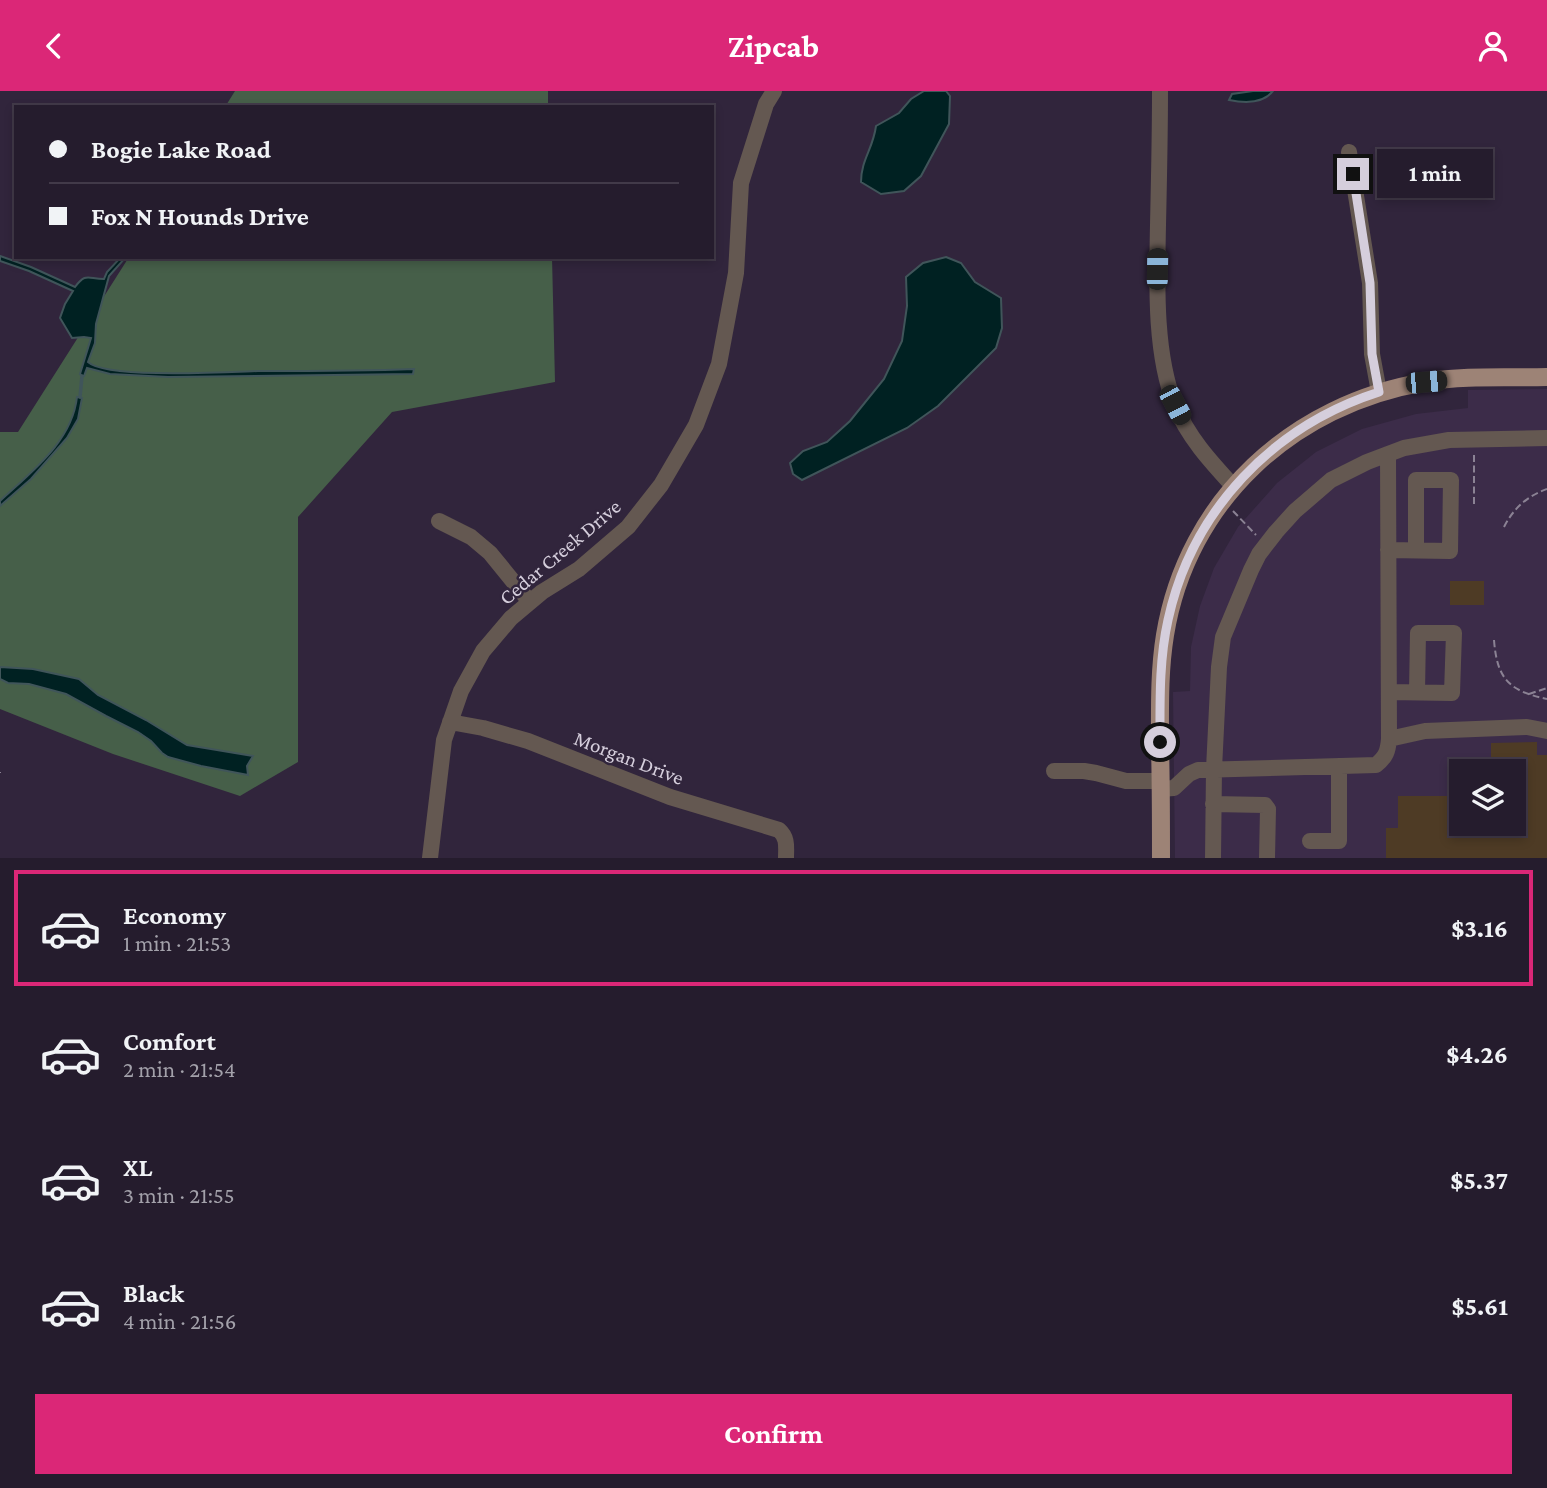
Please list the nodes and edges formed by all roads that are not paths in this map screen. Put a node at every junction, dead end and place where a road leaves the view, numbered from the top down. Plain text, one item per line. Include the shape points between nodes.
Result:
1 (774, 91) edge
2 (1160, 91) edge
3 (1349, 152) dead end
4 (1547, 377) edge
5 (1379, 392) junction
6 (1547, 438) edge
7 (1388, 454) junction
8 (1228, 493) junction
9 (439, 521) dead end
10 (1388, 550) junction
11 (1416, 551) junction
12 (530, 603) junction
13 (1389, 692) junction
14 (1417, 692) dead end
15 (450, 722) junction
16 (1547, 731) edge
17 (1389, 739) junction
18 (1339, 766) junction
19 (1214, 769) junction
20 (1054, 771) dead end
21 (1161, 785) junction
22 (1213, 804) junction
23 (1310, 841) dead end
24 (429, 858) edge
25 (786, 858) edge
26 (1161, 858) edge
27 (1213, 858) edge
28 (1267, 858) edge

1 - 12 street, Cedar Creek Drive via 741,183 736,273 719,365 696,425 661,485 628,527
2 - 8 street via 1157,269 1163,367 1175,405
3 - 5 street via 1370,283 1372,354
4 - 5 main road via 1437,381
5 - 8 main road via 1331,411 1294,433
6 - 7 street via 1448,440
7 - 10 street
7 - 19 street via 1331,480 1295,510 1251,570 1223,637
8 - 21 main road via 1189,557 1167,621 1161,679
9 - 12 street via 490,553
10 - 11 street
10 - 13 street
11 - 11 street via 1450,551 1451,480 1416,480
12 - 15 street, Cedar Creek Drive via 483,651
13 - 14 street
13 - 17 street
15 - 24 street, Cedar Creek Drive
15 - 25 street, Morgan Drive via 528,741 670,797 779,830 785,835
16 - 17 street via 1527,727 1425,731
17 - 18 street via 1388,751 1376,765
18 - 19 street
18 - 23 street via 1339,841
19 - 21 street via 1189,773 1174,788
19 - 22 street
20 - 21 street
21 - 26 main road
22 - 27 street
22 - 28 street via 1265,805

